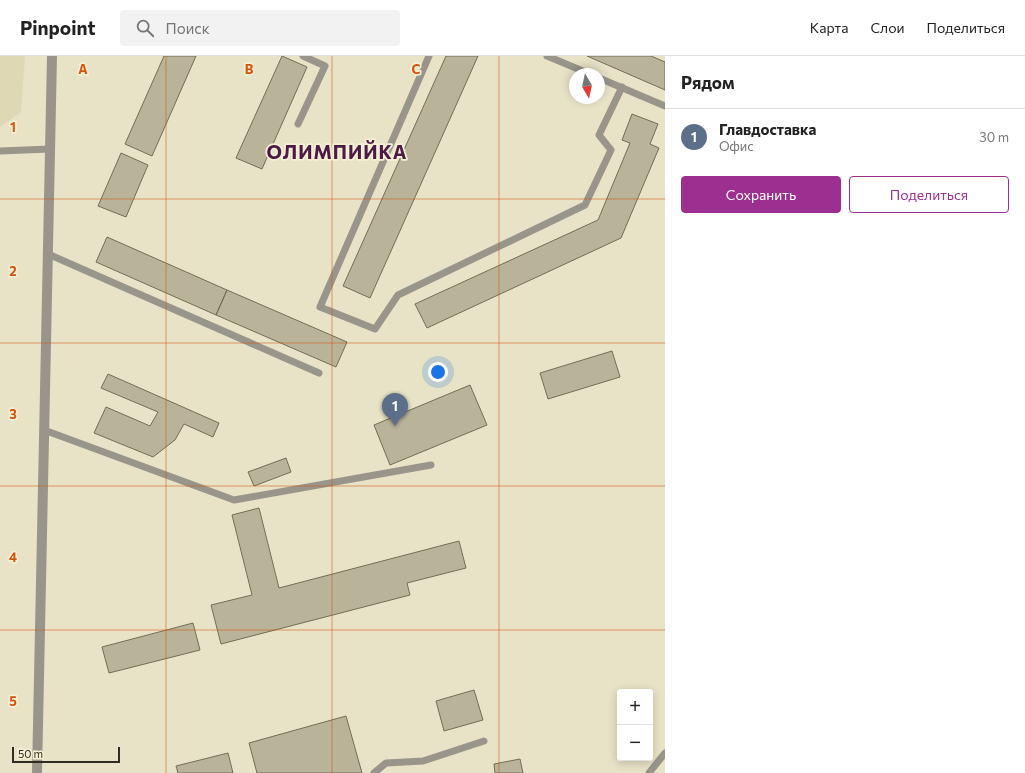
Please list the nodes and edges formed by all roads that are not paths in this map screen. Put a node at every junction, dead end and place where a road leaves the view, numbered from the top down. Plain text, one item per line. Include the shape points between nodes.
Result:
1 (52, 56) edge
2 (303, 56) edge
3 (429, 56) edge
4 (547, 56) edge
5 (576, 68) edge
6 (605, 80) edge
7 (622, 87) junction
8 (665, 106) edge
9 (298, 124) dead end
10 (50, 149) junction
11 (0, 151) edge
12 (48, 254) junction
13 (319, 372) dead end
14 (44, 430) junction
15 (431, 465) dead end
16 (484, 741) dead end
17 (665, 753) edge
18 (37, 773) edge
19 (374, 773) edge
20 (650, 773) edge

1 - 10 street
2 - 9 lane via 325,66
3 - 7 lane via 320,307 375,329 398,295 585,205 610,150 599,135
4 - 5 lane
6 - 7 lane
7 - 8 lane
10 - 11 lane
10 - 12 street
12 - 13 lane
12 - 14 street
14 - 15 lane via 234,500
14 - 18 street
16 - 19 lane via 423,761 386,763
17 - 20 lane

